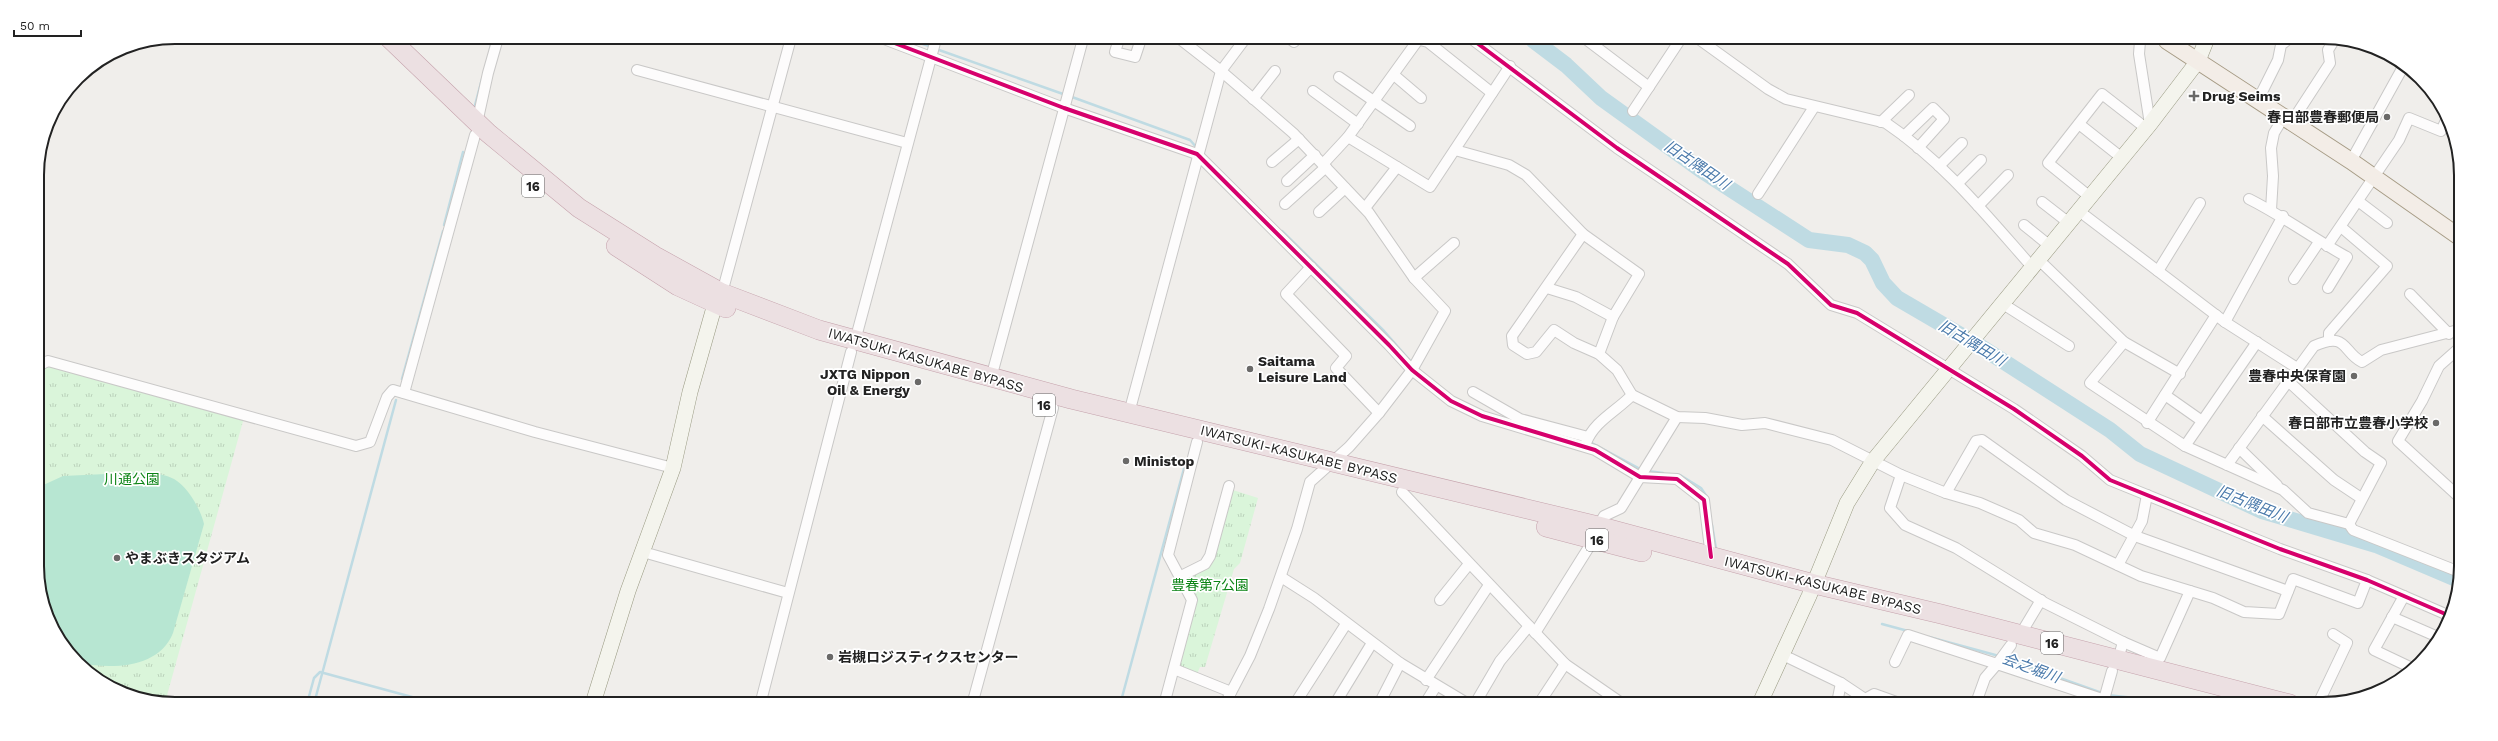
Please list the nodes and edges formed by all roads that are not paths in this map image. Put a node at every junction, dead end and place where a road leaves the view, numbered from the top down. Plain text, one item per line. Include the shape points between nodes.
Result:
1 (382, 44) edge
2 (394, 44) edge
3 (496, 44) edge
4 (789, 44) edge
5 (901, 44) edge
6 (934, 44) edge
7 (1082, 44) edge
8 (1117, 44) edge
9 (1139, 44) edge
10 (1186, 44) edge
11 (1241, 44) edge
12 (1416, 44) edge
13 (1431, 44) edge
14 (1479, 44) edge
15 (1592, 44) edge
16 (1677, 44) edge
17 (1706, 44) edge
18 (2140, 44) edge
19 (2172, 44) edge
20 (2205, 44) edge
21 (2281, 44) edge
22 (2331, 44) edge
23 (931, 55) junction
24 (2198, 60) junction
25 (1510, 66) junction
26 (637, 70) dead end
27 (2401, 70) edge
28 (1221, 71) junction
29 (1275, 71) dead end
30 (1394, 75) junction
31 (1338, 77) dead end
32 (1649, 87) junction
33 (1313, 91) dead end
34 (1492, 93) junction
35 (1909, 94) dead end
36 (1253, 98) junction
37 (1421, 98) dead end
38 (2258, 100) junction
39 (1374, 102) junction
40 (772, 106) junction
41 (1814, 107) junction
42 (1064, 108) junction
43 (1633, 111) dead end
44 (2287, 120) junction
45 (1881, 122) junction
46 (1358, 124) junction
47 (2079, 124) junction
48 (2444, 125) edge
49 (1410, 126) dead end
50 (2148, 126) junction
51 (476, 129) junction
52 (1904, 136) junction
53 (1348, 137) junction
54 (1299, 139) junction
55 (907, 143) junction
56 (1962, 143) dead end
57 (1918, 148) junction
58 (1455, 150) junction
59 (1197, 154) junction
60 (1315, 156) junction
61 (2122, 158) junction
62 (1981, 160) dead end
63 (2351, 161) junction
64 (1272, 162) dead end
65 (1324, 165) junction
66 (1939, 166) junction
67 (1397, 167) junction
68 (2008, 175) dead end
69 (2374, 177) junction
70 (1287, 181) dead end
71 (1958, 183) junction
72 (1345, 188) junction
73 (1758, 194) dead end
74 (2090, 197) junction
75 (2249, 199) dead end
76 (2358, 201) junction
77 (2042, 202) dead end
78 (2200, 203) dead end
79 (1285, 204) dead end
80 (1978, 206) junction
81 (1365, 208) junction
82 (2271, 210) junction
83 (2079, 211) junction
84 (1319, 212) dead end
85 (2283, 216) junction
86 (2069, 223) junction
87 (2387, 223) dead end
88 (2024, 225) dead end
89 (2341, 227) junction
90 (2454, 233) edge
91 (1583, 234) junction
92 (1454, 242) dead end
93 (2323, 244) junction
94 (2050, 246) junction
95 (2036, 264) junction
96 (1311, 267) junction
97 (2158, 271) junction
98 (1414, 278) junction
99 (2294, 279) dead end
100 (1547, 288) junction
101 (2328, 288) dead end
102 (2410, 294) dead end
103 (719, 298) junction
104 (2003, 304) junction
105 (2216, 315) junction
106 (1613, 317) junction
107 (2225, 322) junction
108 (2453, 332) edge
109 (2329, 341) junction
110 (2124, 342) junction
111 (2256, 342) junction
112 (853, 346) junction
113 (2069, 346) dead end
114 (2454, 353) edge
115 (1599, 354) junction
116 (44, 363) edge
117 (2298, 368) junction
118 (1412, 370) junction
119 (1949, 370) junction
120 (2180, 374) junction
121 (991, 378) junction
122 (2288, 381) junction
123 (404, 392) junction
124 (1473, 392) dead end
125 (1632, 395) junction
126 (2165, 395) junction
127 (1053, 408) junction
128 (1129, 413) junction
129 (1378, 413) junction
130 (2262, 416) junction
131 (1677, 417) junction
132 (1511, 420) junction
133 (2202, 422) junction
134 (2147, 423) junction
135 (1197, 442) junction
136 (1586, 442) junction
137 (2185, 446) junction
138 (2239, 448) junction
139 (1873, 461) junction
140 (2227, 465) junction
141 (1325, 467) junction
142 (673, 468) junction
143 (1643, 472) junction
144 (1901, 475) junction
145 (1229, 486) dead end
146 (2283, 490) junction
147 (1402, 492) junction
148 (2454, 492) edge
149 (1946, 493) junction
150 (2146, 495) junction
151 (2361, 498) junction
152 (2349, 524) junction
153 (1596, 533) junction
154 (2135, 536) junction
155 (643, 552) junction
156 (1711, 557) junction
157 (1469, 564) junction
158 (2118, 565) junction
159 (2454, 570) edge
160 (1183, 575) dead end
161 (1281, 577) junction
162 (2367, 580) junction
163 (1489, 585) junction
164 (1812, 590) junction
165 (2190, 591) junction
166 (2288, 591) junction
167 (788, 593) junction
168 (2404, 596) junction
169 (1440, 600) dead end
170 (2041, 600) junction
171 (2445, 614) edge
172 (2392, 617) junction
173 (1346, 624) junction
174 (1532, 630) junction
175 (2333, 634) dead end
176 (2435, 635) edge
177 (2016, 640) junction
178 (1372, 642) junction
179 (2123, 642) junction
180 (1783, 655) junction
181 (1895, 662) dead end
182 (1400, 663) junction
183 (1565, 664) junction
184 (1997, 664) junction
185 (2115, 665) junction
186 (2408, 666) edge
187 (1174, 669) junction
188 (1426, 680) junction
189 (1841, 683) junction
190 (1436, 686) junction
191 (595, 697) edge
192 (762, 697) edge
193 (974, 697) edge
194 (1167, 697) edge
195 (1229, 697) edge
196 (1299, 697) edge
197 (1339, 697) edge
198 (1383, 697) edge
199 (1429, 697) edge
200 (1456, 697) edge
201 (1479, 697) edge
202 (1544, 697) edge
203 (1610, 697) edge
204 (1763, 697) edge
205 (1838, 697) edge
206 (1862, 697) edge
207 (1869, 697) edge
208 (1882, 697) edge
209 (1978, 697) edge
210 (2103, 697) edge
211 (2216, 697) edge
212 (2259, 697) edge
213 (2321, 697) edge

1 - 51 highway, IWATSUKI-KASUKABE BYPASS / 16
2 - 51 highway, IWATSUKI-KASUKABE BYPASS / 16
3 - 51 street
4 - 40 street
5 - 23 street
6 - 23 street
7 - 42 street
8 - 9 street via 1115,52 1135,57
10 - 28 street
11 - 28 street
12 - 30 street
13 - 34 street
14 - 25 street
15 - 32 street
16 - 32 street
17 - 41 street via 1768,89 1786,99
18 - 50 street via 2138,54
19 - 24 main road
20 - 24 street
21 - 38 street via 2278,60
22 - 44 street via 2328,50 2330,63
23 - 42 street
23 - 55 street
24 - 38 main road
24 - 50 street
25 - 34 street
25 - 119 street via 1617,148 1788,264 1831,305 1857,313
26 - 40 street
27 - 63 street
28 - 36 street
28 - 59 street
29 - 36 street
30 - 37 street
30 - 39 street
31 - 39 street
32 - 43 street
33 - 46 street
34 - 58 street
35 - 45 street
36 - 54 street
38 - 44 main road
39 - 46 street
39 - 49 street
40 - 55 street
40 - 103 street
41 - 45 street
41 - 73 street
42 - 59 street
42 - 121 street
44 - 63 main road
44 - 82 street via 2274,133 2271,148
45 - 52 street
46 - 53 street
47 - 50 street via 2102,94
47 - 61 street
47 - 74 street via 2048,163
48 - 69 street via 2441,131 2409,118 2399,140
50 - 61 street
51 - 103 highway, IWATSUKI-KASUKABE BYPASS / 16 via 579,208
51 - 123 street
52 - 57 street
52 - 57 street via 1933,108 1944,119
53 - 65 street
53 - 67 street
54 - 60 street
54 - 64 street
55 - 112 street
56 - 66 street
57 - 66 street
58 - 67 street via 1430,187
58 - 91 street via 1509,165 1526,175
59 - 96 street
59 - 128 street
60 - 65 street
60 - 70 street
61 - 74 street
62 - 71 street
63 - 69 main road
65 - 72 street
65 - 79 street
66 - 71 street
67 - 81 street
68 - 80 street
69 - 76 street
69 - 90 main road
71 - 80 street
72 - 81 street
72 - 84 street
74 - 83 street
75 - 82 street
76 - 87 street
76 - 89 street
77 - 86 street
78 - 97 street
80 - 95 street
81 - 98 street
82 - 85 street
83 - 86 street
83 - 97 street
85 - 93 street
85 - 107 street
86 - 94 street
88 - 94 street
89 - 93 street
89 - 109 street via 2388,266 2329,333
91 - 100 street
91 - 106 street via 1639,274
92 - 98 street
93 - 99 street
93 - 101 street via 2347,257
94 - 95 street
95 - 104 street
95 - 110 street
96 - 118 street
96 - 129 street via 1286,294 1346,356 1336,368
97 - 105 street
98 - 118 street via 1445,311
100 - 106 street via 1576,297
100 - 115 street via 1512,336 1513,344 1527,354 1536,352 1554,330 1574,343
102 - 108 street
103 - 112 highway, IWATSUKI-KASUKABE BYPASS / 16 via 816,341
103 - 142 street via 690,392
104 - 113 street
104 - 119 street
105 - 107 street
105 - 120 street
106 - 115 street
107 - 111 street
108 - 109 street via 2381,350 2362,362 2357,360 2346,345
109 - 117 street via 2314,346
110 - 120 street
110 - 134 street via 2090,383
111 - 117 street
111 - 133 street
112 - 121 highway, IWATSUKI-KASUKABE BYPASS / 16
112 - 127 highway, IWATSUKI-KASUKABE BYPASS / 16
112 - 167 street
114 - 148 street via 2439,366 2398,441
115 - 125 street via 1617,370
116 - 123 street via 48,361 356,446 370,442 387,397 393,390
117 - 122 street
118 - 129 street
118 - 132 street via 1451,401 1482,416
119 - 139 street
119 - 150 street via 2014,409 2082,456 2110,480
120 - 126 street
121 - 128 highway, IWATSUKI-KASUKABE BYPASS / 16
122 - 130 street
122 - 151 street via 2365,452 2381,463
123 - 142 street via 536,432
124 - 132 street
125 - 131 street
125 - 136 street via 1620,408 1607,416
126 - 133 street
126 - 134 street
127 - 135 highway, IWATSUKI-KASUKABE BYPASS / 16
127 - 193 street
128 - 141 highway, IWATSUKI-KASUKABE BYPASS / 16
129 - 141 street
130 - 138 street
130 - 151 street via 2334,480
131 - 139 street via 1705,418 1742,425 1765,423 1790,428 1832,440
131 - 143 street
132 - 136 street via 1520,419
133 - 137 street
134 - 137 street
135 - 141 highway, IWATSUKI-KASUKABE BYPASS / 16
135 - 187 street via 1192,476 1168,555 1192,600
136 - 143 street
137 - 140 street
138 - 140 street
138 - 146 street
139 - 144 street
139 - 164 street via 1847,503
140 - 146 street
141 - 147 highway, IWATSUKI-KASUKABE BYPASS / 16
141 - 153 highway, IWATSUKI-KASUKABE BYPASS / 16
141 - 161 street via 1310,482
142 - 155 street
143 - 153 street via 1620,508 1604,516
143 - 156 street via 1677,479 1704,500
144 - 149 street
144 - 170 street via 1890,508 1905,524 1956,548
145 - 160 street via 1210,556 1205,564
146 - 152 street via 2308,513
147 - 153 highway, IWATSUKI-KASUKABE BYPASS / 16
147 - 157 street
149 - 154 street via 1976,441 1982,440 2066,500
149 - 158 street via 1980,503 2018,520 2034,532 2075,545
150 - 154 street via 2142,521
150 - 162 street
151 - 152 street
152 - 159 street via 2353,530
153 - 156 highway, IWATSUKI-KASUKABE BYPASS / 16
153 - 164 highway, IWATSUKI-KASUKABE BYPASS / 16
153 - 174 street
154 - 158 street
154 - 166 street
155 - 167 street
155 - 191 street
156 - 164 highway, IWATSUKI-KASUKABE BYPASS / 16
157 - 163 street
157 - 169 street
158 - 165 street via 2141,576
161 - 173 street via 1314,598
161 - 195 street via 1250,656
162 - 166 street via 2358,603 2293,579
162 - 168 street
163 - 174 street
163 - 188 street
164 - 177 highway, IWATSUKI-KASUKABE BYPASS / 16
164 - 180 street
165 - 166 street via 2244,612 2279,614
165 - 179 street via 2160,658
167 - 192 street
168 - 171 street
168 - 172 street
170 - 177 street
170 - 179 street
172 - 176 street
172 - 186 street via 2374,650
173 - 178 street
173 - 196 street
174 - 183 street
174 - 201 street via 1500,661
175 - 213 street via 2347,643
177 - 184 street
177 - 185 highway, IWATSUKI-KASUKABE BYPASS / 16
178 - 182 street
178 - 197 street
179 - 185 street
180 - 189 street
180 - 204 street
181 - 184 street via 1908,634
182 - 188 street
182 - 198 street
183 - 202 street
183 - 203 street
184 - 209 street via 1985,678
184 - 210 street
185 - 210 street
185 - 211 highway, IWATSUKI-KASUKABE BYPASS / 16
185 - 212 highway, IWATSUKI-KASUKABE BYPASS / 16
187 - 194 street
187 - 195 street
188 - 190 street
189 - 205 street
189 - 206 street
190 - 199 street
190 - 200 street
207 - 208 street via 1874,694

